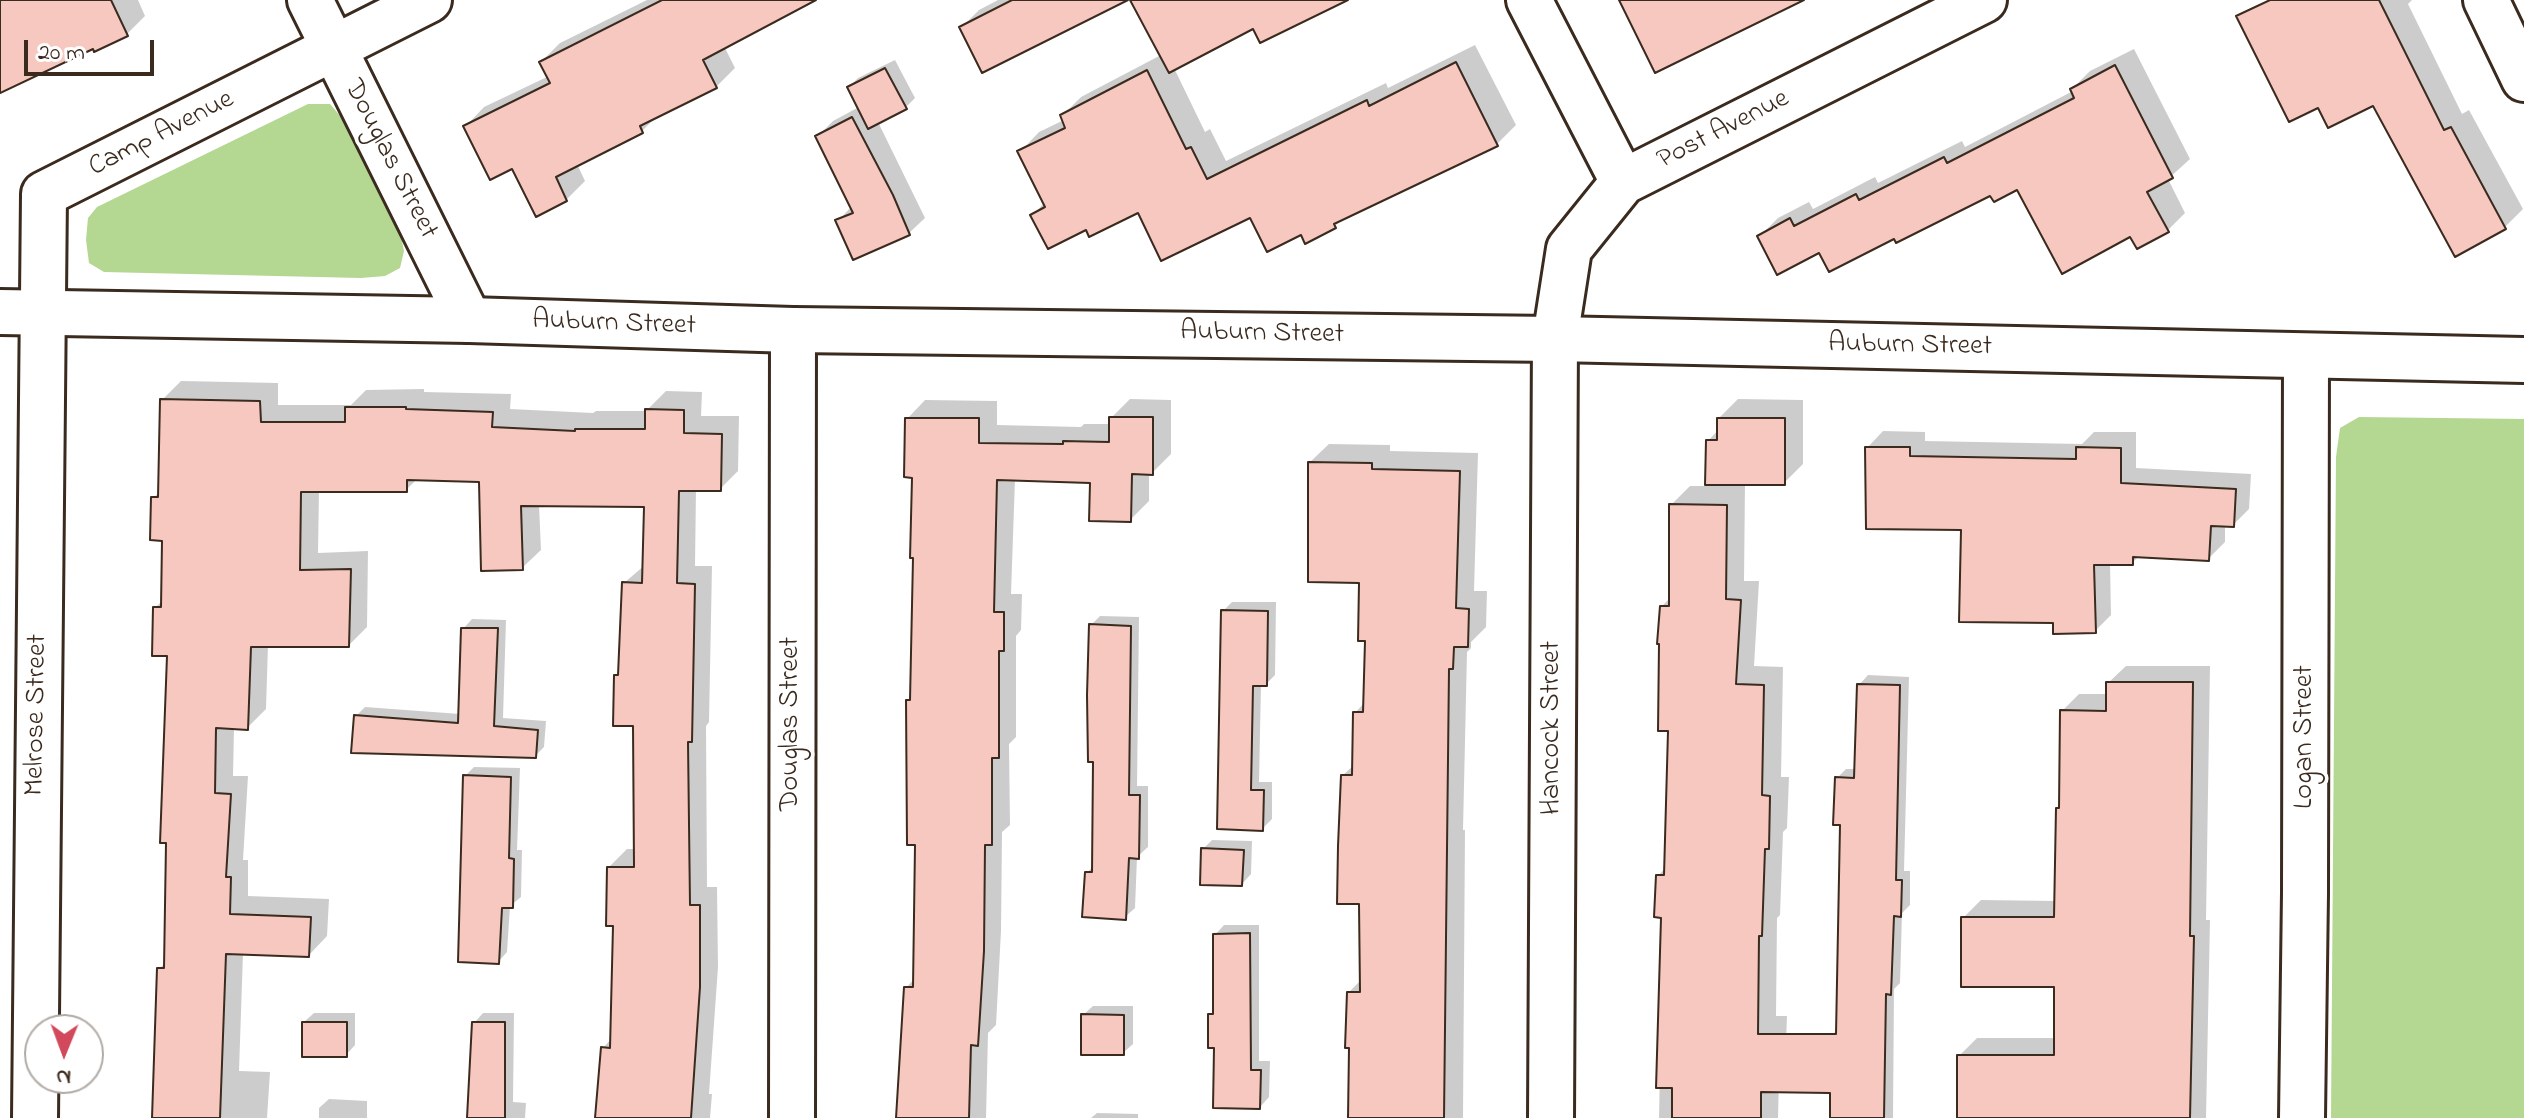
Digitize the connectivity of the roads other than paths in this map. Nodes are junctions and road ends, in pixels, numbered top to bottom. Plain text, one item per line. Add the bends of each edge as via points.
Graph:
1 (310, 0) edge
2 (429, 0) edge
3 (1529, 0) edge
4 (1984, 0) edge
5 (2486, 0) edge
6 (333, 49) junction
7 (2524, 79) edge
8 (1623, 182) junction
9 (21, 313) edge
10 (469, 320) junction
11 (793, 330) junction
12 (1555, 339) junction
13 (2306, 356) junction
14 (2524, 360) edge
15 (35, 1118) edge
16 (792, 1118) edge
17 (1551, 1118) edge
18 (2302, 1118) edge

1 - 6 street, Douglas Street
2 - 6 street, Camp Avenue
3 - 8 street
4 - 8 street, Post Avenue
5 - 7 street
6 - 9 street, Camp Avenue via 44,194
6 - 10 street, Douglas Street
8 - 12 street, Post Avenue via 1569,249
9 - 10 street, Auburn Street
9 - 15 street, Melrose Street
10 - 11 street, Auburn Street
11 - 12 street, Auburn Street
11 - 16 street, Douglas Street
12 - 13 street, Auburn Street
12 - 17 street, Hancock Street
13 - 14 street, Auburn Street
13 - 18 street, Logan Street

